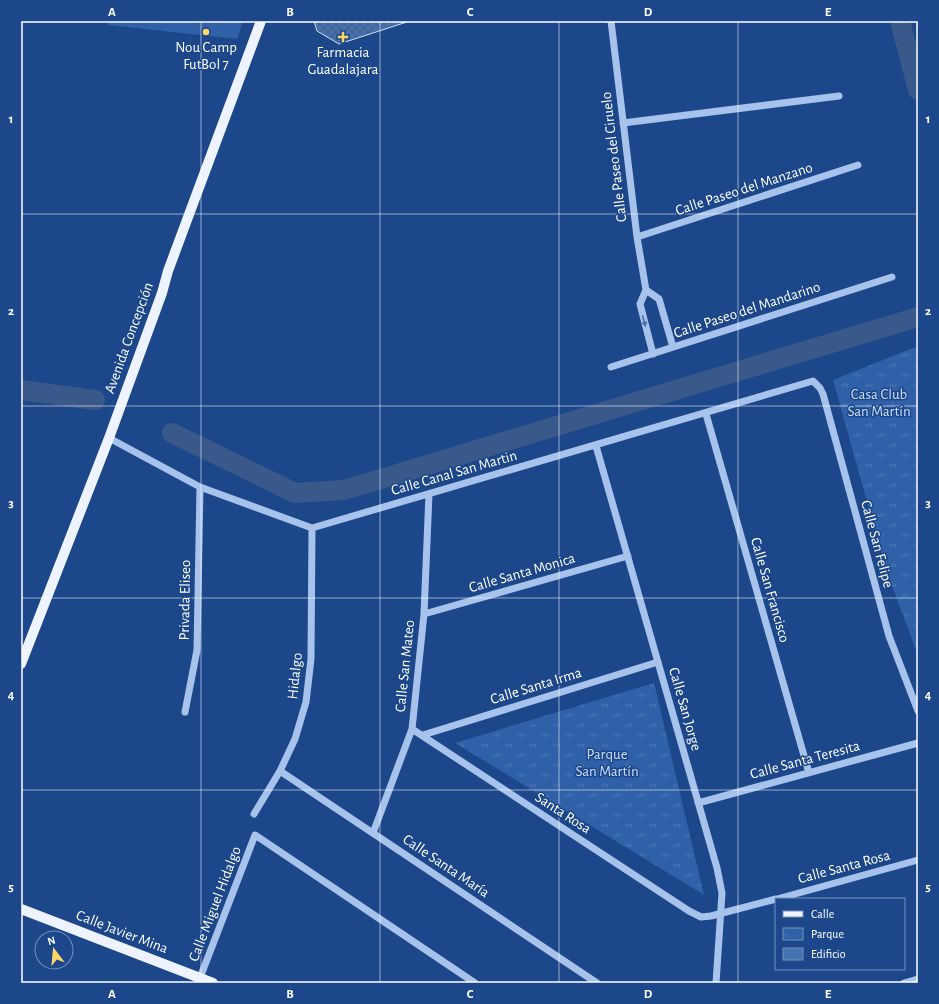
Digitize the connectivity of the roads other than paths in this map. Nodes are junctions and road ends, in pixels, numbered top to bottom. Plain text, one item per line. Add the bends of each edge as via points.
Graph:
1 (261, 21) edge
2 (611, 21) edge
3 (839, 96) dead end
4 (623, 123) junction
5 (858, 165) dead end
6 (637, 237) junction
7 (892, 277) dead end
8 (646, 290) junction
9 (673, 347) junction
10 (653, 354) junction
11 (611, 367) dead end
12 (816, 383) joint
13 (706, 414) junction
14 (109, 438) junction
15 (596, 446) junction
16 (200, 487) junction
17 (429, 494) junction
18 (312, 528) junction
19 (628, 556) junction
20 (424, 614) junction
21 (658, 662) junction
22 (21, 664) edge
23 (918, 711) edge
24 (185, 712) dead end
25 (412, 729) junction
26 (423, 735) junction
27 (918, 743) edge
28 (280, 771) junction
29 (809, 773) junction
30 (698, 803) junction
31 (254, 814) dead end
32 (373, 833) junction
33 (918, 860) edge
34 (780, 898) edge
35 (775, 899) edge
36 (21, 909) edge
37 (722, 914) junction
38 (701, 917) joint
39 (918, 979) edge
40 (199, 981) edge
41 (213, 983) edge
42 (475, 983) edge
43 (597, 983) edge
44 (716, 983) edge
45 (904, 983) edge

1 - 14 main road, Avenida Concepción
2 - 4 street, Calle Paseo del Ciruelo
3 - 4 street
4 - 6 street, Calle Paseo del Ciruelo
5 - 6 street, Calle Paseo del Manzano
6 - 8 street, Calle Paseo del Ciruelo
7 - 9 street, Calle Paseo del Mandarino
8 - 9 street via 659,299
8 -> 10 street, Calle Paseo del Ciruelo via 640,304
9 - 10 street, Calle Paseo del Mandarino
10 - 11 street, Calle Paseo del Mandarino
12 - 13 street, Calle Canal San Martin via 809,382
12 - 23 street, Calle San Felipe via 823,394 889,636
13 - 15 street, Calle Canal San Martin
13 - 29 street, Calle San Francisco
14 - 16 street
14 - 22 main road, Avenida Concepción
15 - 17 street, Calle Canal San Martin
15 - 19 street, Calle San Jorge
16 - 18 street
16 - 24 street, Privada Eliseo via 198,650
17 - 18 street, Calle Canal San Martin
17 - 20 street, Calle San Mateo
18 - 28 street, Hidalgo via 310,659 306,702 295,739
19 - 20 street, Calle Santa Monica
19 - 21 street, Calle San Jorge
20 - 25 street, Calle San Mateo
21 - 26 street, Calle Santa Irma
21 - 30 street, Calle San Jorge
25 - 26 street, Santa Rosa
25 - 32 street, Calle San Mateo
26 - 38 street, Santa Rosa via 688,911
27 - 29 street, Calle Santa Teresita
28 - 31 street, Hidalgo
28 - 32 street, Calle Santa María
29 - 30 street, Calle Santa Teresita
30 - 37 street, Calle San Jorge via 718,874 722,893
32 - 43 street, Calle Santa María
33 - 34 street, Calle Santa Rosa
35 - 37 street, Calle Santa Rosa
36 - 40 main road, Calle Javier Mina
37 - 38 street, Calle Santa Rosa
37 - 44 street, Calle San Jorge
39 - 45 street
40 - 41 main road, Calle Javier Mina
40 - 42 street, Calle Miguel Hidalgo via 255,834

